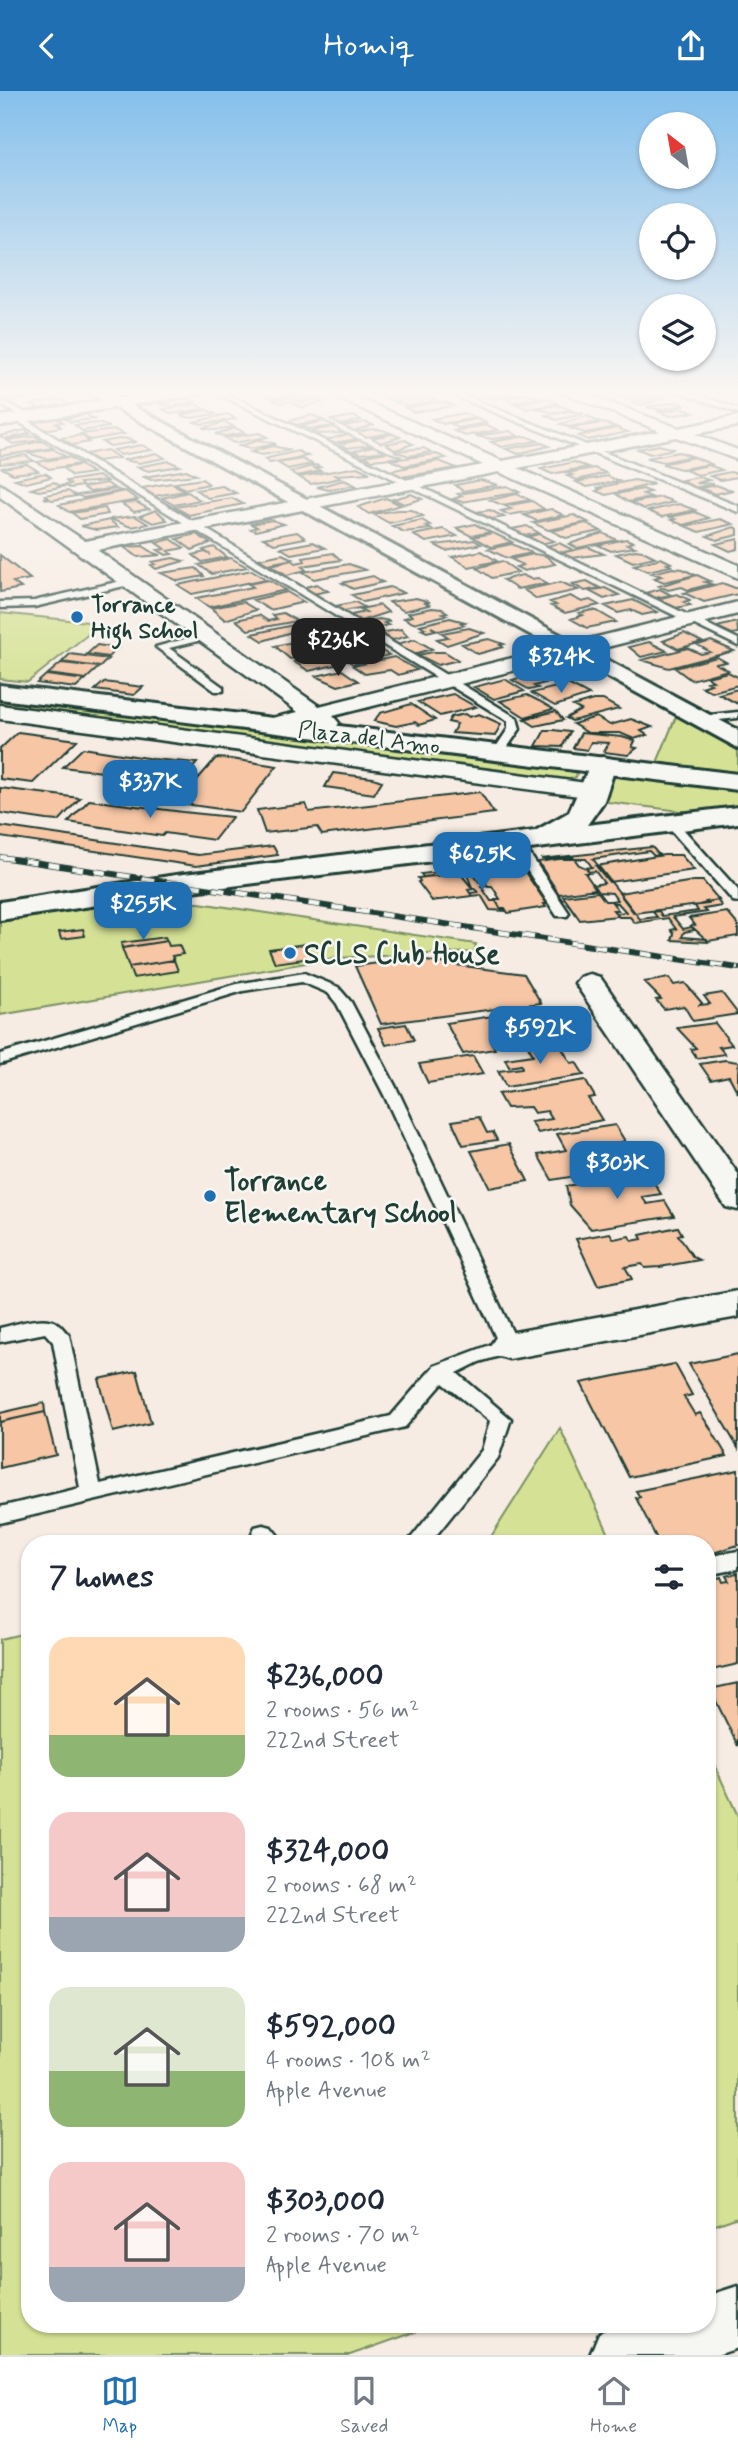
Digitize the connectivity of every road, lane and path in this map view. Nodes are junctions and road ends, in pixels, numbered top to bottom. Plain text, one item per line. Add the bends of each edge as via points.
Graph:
1 (4, 496) edge
2 (143, 496) edge
3 (288, 496) edge
4 (354, 496) edge
5 (431, 496) edge
6 (566, 496) edge
7 (705, 496) edge
8 (305, 505) junction
9 (738, 509) edge
10 (192, 526) junction
11 (82, 547) junction
12 (738, 572) edge
13 (131, 582) junction
14 (0, 605) edge
15 (738, 608) edge
16 (690, 620) junction
17 (206, 636) junction
18 (738, 643) edge
19 (575, 649) junction
20 (449, 681) junction
21 (219, 688) dead end
22 (0, 691) edge
23 (0, 712) edge
24 (314, 714) junction
25 (738, 715) edge
26 (701, 719) junction
27 (271, 725) junction
28 (344, 734) junction
29 (738, 740) edge
30 (498, 753) junction
31 (738, 782) edge
32 (595, 789) junction
33 (738, 815) edge
34 (684, 822) junction
35 (508, 845) junction
36 (738, 898) edge
37 (0, 911) edge
38 (562, 913) dead end
39 (590, 983) dead end
40 (0, 1059) edge
41 (738, 1199) edge
42 (738, 1304) edge
43 (0, 1335) edge
44 (509, 1346) junction
45 (441, 1371) junction
46 (92, 1494) junction
47 (0, 1515) edge
48 (425, 1535) edge
49 (738, 1560) edge
50 (716, 1564) edge
51 (738, 2317) edge
52 (716, 2324) edge
53 (689, 2333) edge
54 (621, 2355) edge

1 - 11 street
2 - 10 lane
3 - 8 street
4 - 8 street
5 - 16 lane
6 - 12 street
7 - 9 lane
8 - 10 street
8 - 19 street
10 - 11 street
10 - 20 lane
11 - 13 street
13 - 14 lane via 34,604
13 - 17 street
15 - 16 street
16 - 18 lane
16 - 19 street
17 - 21 lane via 161,647
17 - 24 street
19 - 20 street
19 - 26 street
20 - 24 street
20 - 30 lane via 513,720 514,729
22 - 27 street, Plaza del Amo
23 - 32 street
24 - 27 street
24 - 28 street
25 - 26 lane
26 - 29 street
27 - 28 street, Plaza del Amo
28 - 30 street, Plaza del Amo
30 - 32 street, Plaza del Amo
31 - 32 street, Plaza del Amo
32 - 34 street
32 - 35 street via 568,829
33 - 34 street
34 - 35 street
34 - 36 lane
35 - 37 street via 176,884
35 - 38 lane
39 - 41 street
40 - 44 lane via 241,987 304,977 333,990 344,1002 392,1095
42 - 44 street
43 - 46 lane via 50,1327 62,1340
44 - 45 lane via 467,1357
45 - 46 lane via 417,1394 398,1422
45 - 48 lane via 501,1419 491,1453
46 - 47 lane
49 - 50 lane
51 - 52 street
53 - 54 street

